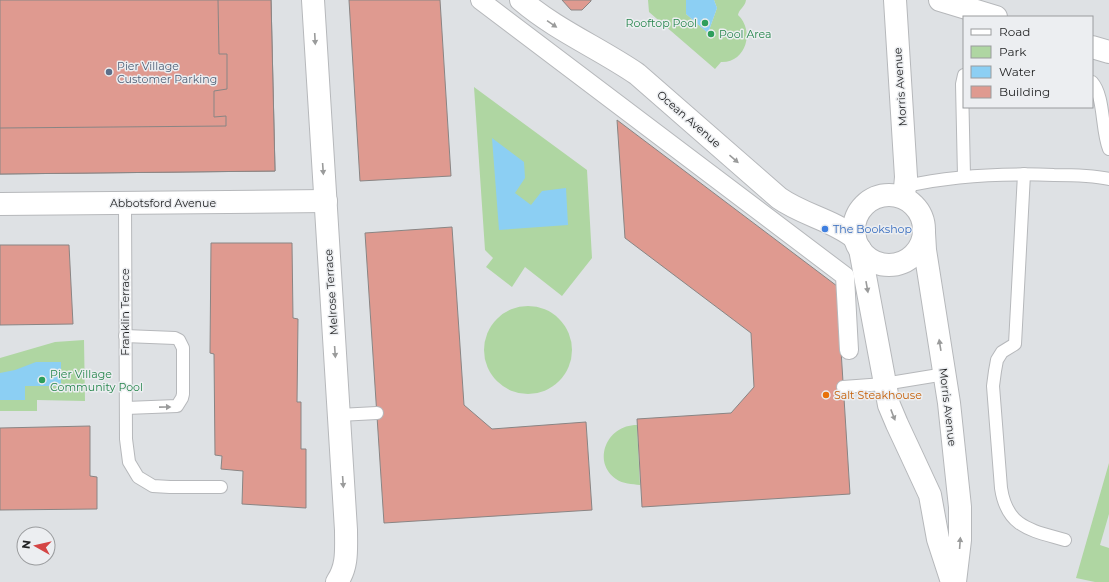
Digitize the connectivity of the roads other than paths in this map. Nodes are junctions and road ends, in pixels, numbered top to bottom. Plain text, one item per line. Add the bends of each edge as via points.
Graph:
1 (313, 0) edge
2 (480, 0) edge
3 (521, 0) edge
4 (895, 0) edge
5 (940, 0) edge
6 (993, 16) edge
7 (1093, 46) edge
8 (1109, 52) edge
9 (963, 80) edge
10 (1093, 83) edge
11 (1109, 149) edge
12 (1024, 174) junction
13 (964, 176) junction
14 (1109, 179) edge
15 (904, 192) junction
16 (326, 202) junction
17 (125, 203) junction
18 (0, 204) edge
19 (924, 233) junction
20 (858, 244) junction
21 (125, 336) junction
22 (849, 350) dead end
23 (945, 374) junction
24 (884, 384) junction
25 (843, 387) dead end
26 (126, 408) junction
27 (377, 413) dead end
28 (339, 415) junction
29 (221, 487) dead end
30 (1065, 540) dead end
31 (337, 582) edge
32 (952, 582) edge
33 (955, 582) edge

1 -> 16 street, Melrose Terrace
2 - 22 street via 845,276
3 -> 20 street, Ocean Avenue via 559,28 637,74 790,206 841,228
4 - 15 street, Morris Avenue
5 - 6 street
7 - 8 street
9 - 13 lane
10 - 11 lane via 1100,99 1105,140
12 - 13 lane
12 - 14 lane
12 - 30 lane via 1015,344 1002,352 997,360 993,386 1001,488 1003,502 1016,521 1034,531
13 - 15 lane via 934,179
15 - 19 street, Morris Avenue via 922,217
15 - 20 street, Morris Avenue via 880,196 862,208 854,228
16 - 17 street, Abbotsford Avenue
16 -> 28 street, Melrose Terrace
17 - 18 street, Abbotsford Avenue
17 - 21 lane, Franklin Terrace
19 - 20 street via 917,250 898,264 879,264 869,258
23 -> 19 street, Morris Avenue
20 -> 24 street, Morris Avenue
21 - 26 lane, Franklin Terrace
26 -> 21 lane via 172,407 180,403 183,394 183,348 175,338
23 - 24 lane
33 -> 23 street, Morris Avenue via 960,540 960,507
24 - 25 lane
24 -> 32 street, Morris Avenue via 889,405 930,496 938,539
26 - 29 lane, Franklin Terrace via 126,439 130,462 138,477 153,486
27 - 28 lane
28 -> 31 street, Melrose Terrace via 346,562

